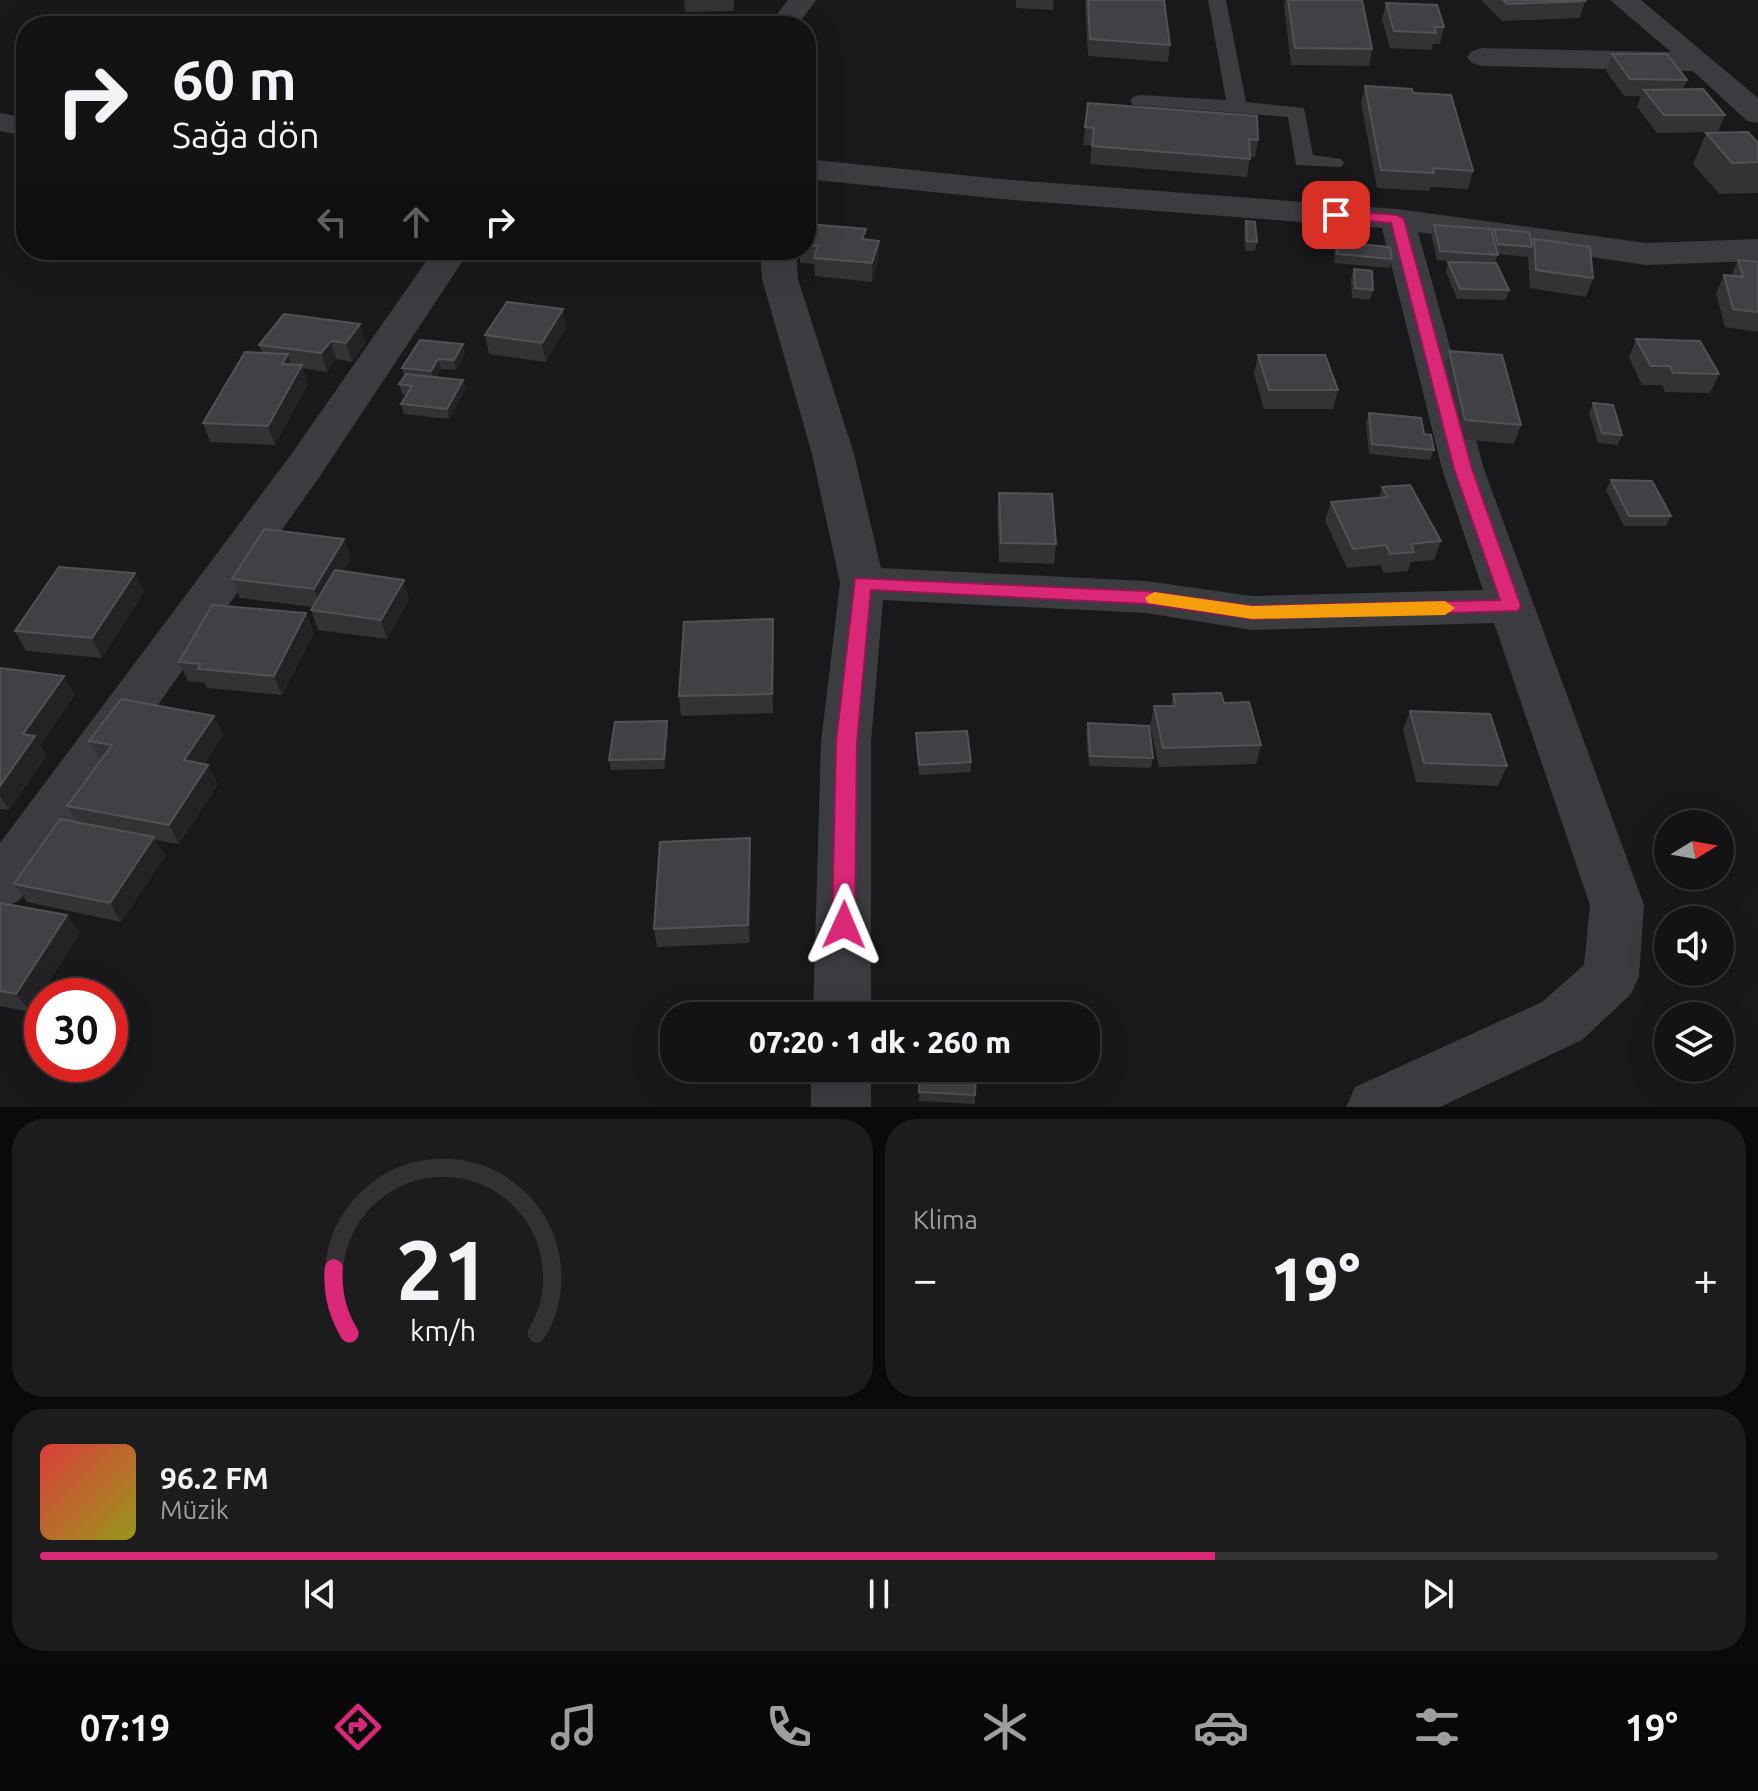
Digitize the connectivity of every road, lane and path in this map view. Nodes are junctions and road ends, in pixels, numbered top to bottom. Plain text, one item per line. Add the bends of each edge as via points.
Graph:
1 (802, 0) edge
2 (1217, 0) edge
3 (1624, 0) edge
4 (790, 16) edge
5 (1482, 57) dead end
6 (1701, 62) junction
7 (1140, 101) dead end
8 (1237, 107) junction
9 (1758, 114) edge
10 (1334, 163) dead end
11 (816, 170) edge
12 (1397, 219) junction
13 (1758, 250) edge
14 (445, 260) edge
15 (779, 260) edge
16 (862, 583) junction
17 (1512, 606) junction
18 (0, 885) edge
19 (842, 1002) edge
20 (841, 1082) edge
21 (841, 1107) edge
22 (1376, 1107) edge

1 - 4 street
2 - 8 lane
3 - 6 street
5 - 6 street
6 - 9 street
7 - 8 lane
8 - 10 lane via 1297,112 1303,161
11 - 12 street
12 - 13 street via 1646,254
12 - 17 street via 1463,469
14 - 18 street via 305,466
15 - 16 street via 833,454
16 - 17 street via 1146,597 1252,613
16 - 19 street via 846,742
17 - 22 street via 1617,905 1611,976 1562,1021
20 - 21 street

